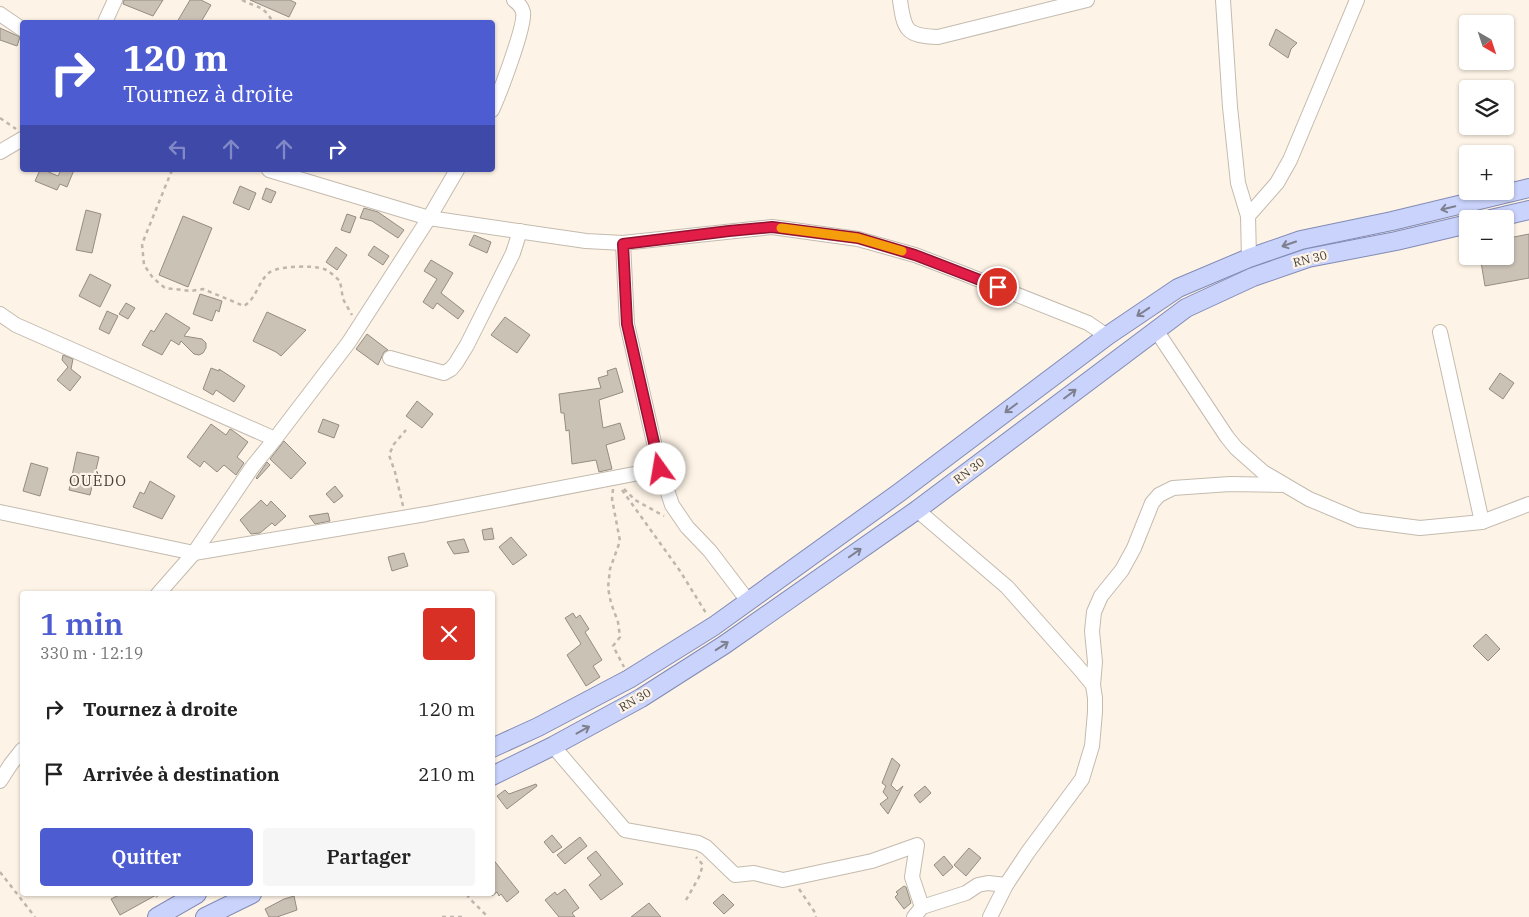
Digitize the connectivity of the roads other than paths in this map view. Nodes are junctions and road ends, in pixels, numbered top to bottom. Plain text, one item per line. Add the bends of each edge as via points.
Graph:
1 (115, 0) edge
2 (514, 0) edge
3 (900, 0) edge
4 (1087, 0) edge
5 (1223, 0) edge
6 (1357, 0) edge
7 (0, 14) edge
8 (106, 20) edge
9 (20, 28) edge
10 (495, 102) edge
11 (20, 139) edge
12 (0, 152) edge
13 (284, 172) edge
14 (457, 172) edge
15 (300, 174) edge
16 (1529, 188) edge
17 (1529, 210) edge
18 (1514, 214) edge
19 (1248, 216) junction
20 (429, 218) junction
21 (1459, 226) edge
22 (520, 231) junction
23 (623, 244) junction
24 (1249, 258) junction
25 (0, 314) edge
26 (1156, 330) junction
27 (1440, 332) dead end
28 (1108, 336) junction
29 (390, 358) dead end
30 (275, 439) junction
31 (660, 469) junction
32 (1285, 485) junction
33 (1529, 504) edge
34 (917, 510) junction
35 (0, 512) edge
36 (1482, 522) junction
37 (194, 553) junction
38 (161, 591) edge
39 (748, 601) junction
40 (1092, 685) junction
41 (553, 746) junction
42 (495, 747) edge
43 (20, 753) edge
44 (495, 775) edge
45 (0, 781) edge
46 (1006, 885) junction
47 (194, 896) edge
48 (248, 896) edge
49 (918, 912) edge
50 (157, 917) edge
51 (204, 917) edge
52 (990, 917) edge

1 - 8 street
2 - 10 street via 524,13 518,40
3 - 4 street via 903,22 909,30 918,36 938,37
5 - 19 street via 1238,183
6 - 19 street via 1290,160 1277,183
7 - 9 street
11 - 12 street
13 - 15 street
14 - 20 street
15 - 20 street
16 -> 24 main road, RN 30 via 1301,240
17 - 18 main road
19 - 24 street
20 - 22 street
20 - 30 street via 359,327
21 - 26 main road, RN 30 / RN 30 via 1308,258 1253,277 1186,308
22 - 23 street
22 - 29 street via 513,253 467,345 451,369 444,373
23 - 28 street via 772,227 858,238 971,276 1088,323
23 - 31 street via 627,324
24 -> 28 main road, RN 30 via 1178,288
25 - 30 street via 16,325
26 - 32 street via 1236,448 1263,472
34 -> 26 main road, RN 30 / RN 30
27 - 36 street
28 -> 39 main road, RN 30
30 - 37 street via 252,466
31 - 37 street
31 - 39 street via 672,505
32 - 36 street via 1359,520 1420,528
32 - 40 street via 1173,488 1152,503 1134,548 1122,570 1100,596 1094,612
33 - 36 street
34 - 40 street via 1007,587
41 -> 34 main road, RN 30 / RN 30 via 641,698 724,645
35 - 37 street
37 - 38 street
39 - 42 main road, RN 30 via 629,679
40 - 46 street via 1095,705 1092,746 1082,779
41 - 44 main road, RN 30 / RN 30
41 - 49 street via 625,830 698,843 735,875 754,874 783,880 872,861 917,845 912,877
43 - 45 street
46 - 49 street via 978,885
46 - 52 street
47 - 50 main road
48 - 51 main road

